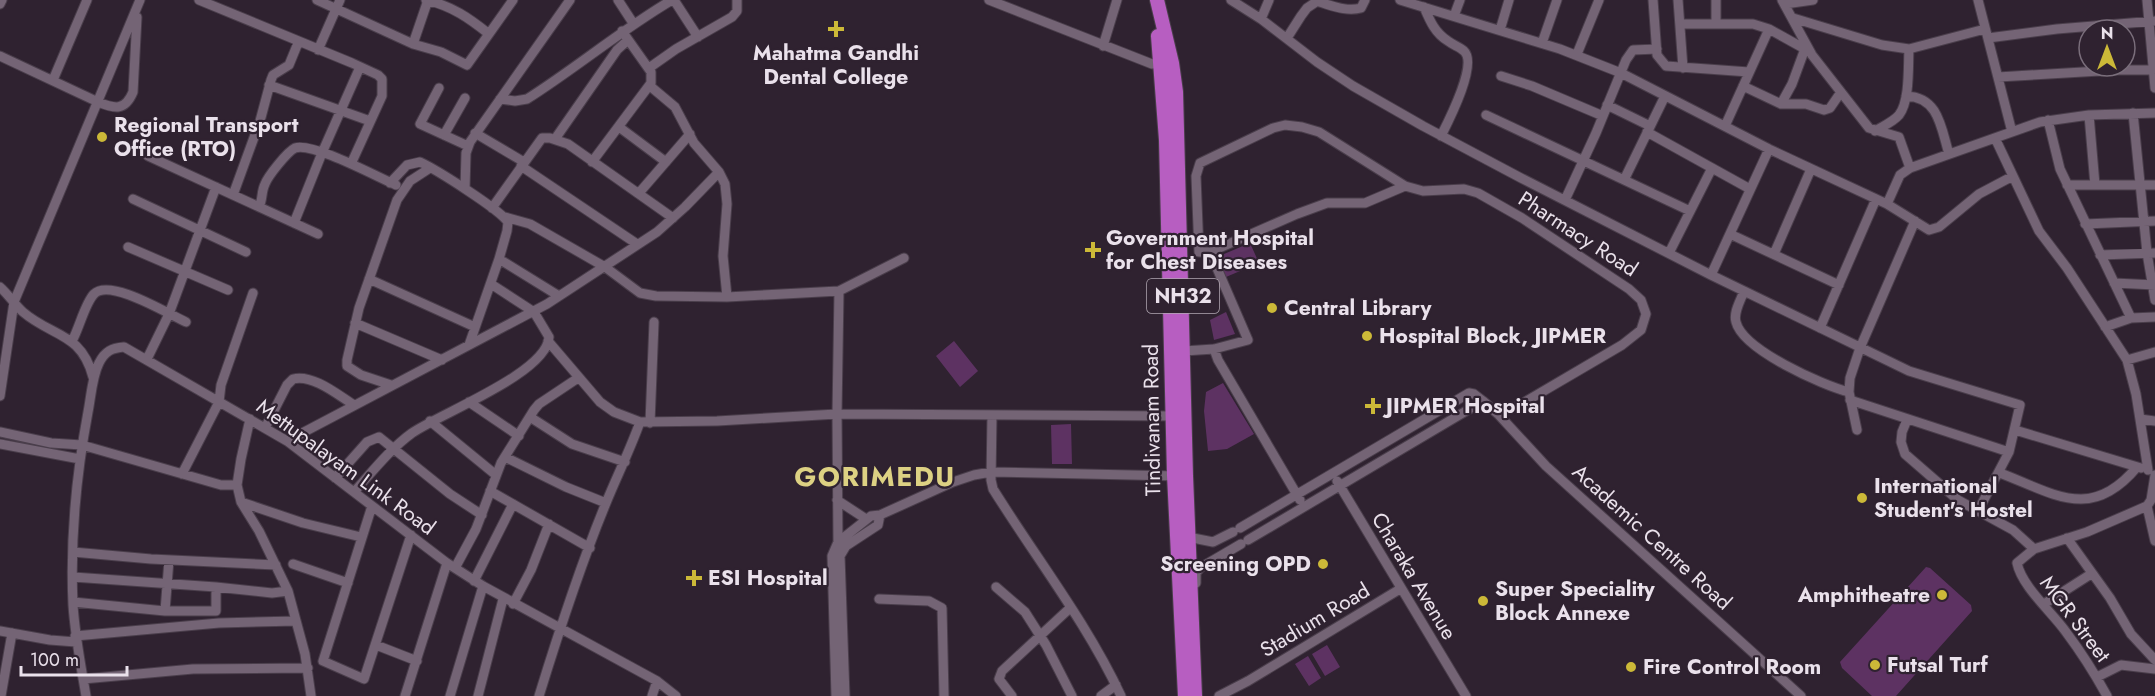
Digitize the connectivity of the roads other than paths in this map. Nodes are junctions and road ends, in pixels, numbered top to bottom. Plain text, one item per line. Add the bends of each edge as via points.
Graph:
1 (87, 0) edge
2 (199, 0) edge
3 (317, 0) edge
4 (340, 0) edge
5 (427, 0) edge
6 (513, 0) edge
7 (570, 0) edge
8 (673, 0) edge
9 (737, 0) edge
10 (989, 0) edge
11 (1117, 0) edge
12 (1148, 0) edge
13 (1157, 0) edge
14 (1231, 0) edge
15 (1269, 0) edge
16 (1365, 0) edge
17 (1400, 0) edge
18 (1460, 0) edge
19 (1509, 0) edge
20 (1557, 0) edge
21 (1599, 0) edge
22 (1653, 0) edge
23 (1678, 0) edge
24 (1716, 0) edge
25 (1813, 0) edge
26 (1978, 0) edge
27 (2147, 0) edge
28 (622, 1) edge
29 (1319, 1) edge
30 (1414, 2) edge
31 (1784, 2) edge
32 (139, 4) edge
33 (455, 4) edge
34 (1424, 7) junction
35 (336, 10) junction
36 (1454, 16) junction
37 (1793, 18) junction
38 (1261, 19) junction
39 (2152, 21) edge
40 (633, 23) junction
41 (1716, 23) junction
42 (1680, 24) junction
43 (1769, 29) junction
44 (1500, 30) junction
45 (622, 31) junction
46 (489, 34) junction
47 (1987, 34) junction
48 (698, 37) junction
49 (1287, 38) junction
50 (628, 40) junction
51 (298, 43) junction
52 (1542, 43) junction
53 (413, 44) junction
54 (1103, 46) junction
55 (2153, 46) edge
56 (1806, 47) junction
57 (1657, 49) junction
58 (1909, 49) junction
59 (318, 50) junction
60 (1577, 54) junction
61 (0, 56) edge
62 (1167, 63) junction
63 (360, 67) junction
64 (649, 68) junction
65 (1683, 68) junction
66 (2152, 70) junction
67 (1749, 72) junction
68 (1621, 73) junction
69 (1501, 76) dead end
70 (1998, 77) junction
71 (53, 80) junction
72 (2155, 84) edge
73 (269, 85) junction
74 (650, 86) junction
75 (1743, 86) junction
76 (439, 88) dead end
77 (1841, 92) junction
78 (1665, 96) junction
79 (1906, 96) junction
80 (465, 98) dead end
81 (500, 99) junction
82 (98, 102) junction
83 (1781, 104) junction
84 (1607, 105) junction
85 (340, 110) junction
86 (2133, 113) junction
87 (2155, 113) edge
88 (2089, 114) junction
89 (1486, 115) dead end
90 (1603, 116) junction
91 (2048, 120) junction
92 (370, 121) junction
93 (1725, 126) junction
94 (619, 127) junction
95 (1649, 129) junction
96 (1875, 131) junction
97 (2012, 132) junction
98 (475, 133) junction
99 (690, 134) junction
100 (444, 135) junction
101 (1440, 135) junction
102 (1995, 138) junction
103 (555, 139) junction
104 (468, 146) junction
105 (1769, 149) junction
106 (322, 153) junction
107 (1949, 154) junction
108 (148, 156) dead end
109 (1583, 159) junction
110 (592, 162) junction
111 (666, 162) junction
112 (351, 164) junction
113 (522, 164) junction
114 (430, 168) junction
115 (1712, 168) junction
116 (1910, 168) junction
117 (1811, 169) junction
118 (719, 172) junction
119 (2013, 176) junction
120 (1624, 180) junction
121 (390, 183) junction
122 (2067, 185) junction
123 (2095, 185) junction
124 (2141, 185) junction
125 (2155, 185) edge
126 (1406, 186) junction
127 (216, 187) junction
128 (403, 189) junction
129 (465, 189) junction
130 (1750, 189) junction
131 (639, 193) junction
132 (233, 195) junction
133 (133, 198) dead end
134 (1565, 200) junction
135 (1876, 200) junction
136 (1887, 204) junction
137 (259, 207) junction
138 (492, 208) junction
139 (1690, 211) junction
140 (505, 218) junction
141 (673, 218) junction
142 (1915, 221) junction
143 (2144, 221) junction
144 (2155, 221) edge
145 (294, 223) junction
146 (2085, 224) junction
147 (200, 230) junction
148 (318, 234) dead end
149 (1730, 234) junction
150 (637, 244) junction
151 (128, 246) dead end
152 (1182, 251) junction
153 (246, 252) dead end
154 (1199, 252) junction
155 (1209, 252) junction
156 (1669, 253) junction
157 (2151, 253) edge
158 (1774, 254) junction
159 (2100, 255) junction
160 (904, 258) dead end
161 (499, 259) junction
162 (605, 267) junction
163 (184, 272) junction
164 (1711, 275) junction
165 (369, 279) junction
166 (1176, 280) junction
167 (2114, 283) junction
168 (491, 284) junction
169 (1839, 285) junction
170 (2154, 285) edge
171 (0, 287) edge
172 (228, 290) dead end
173 (839, 291) junction
174 (1744, 291) junction
175 (253, 293) dead end
176 (559, 296) junction
177 (727, 297) junction
178 (2155, 300) edge
179 (14, 302) junction
180 (534, 312) junction
181 (170, 314) junction
182 (2155, 317) edge
183 (2131, 318) junction
184 (186, 322) dead end
185 (654, 322) dead end
186 (355, 323) junction
187 (476, 327) junction
188 (2105, 327) junction
189 (1820, 328) junction
190 (72, 341) junction
191 (548, 341) junction
192 (469, 345) junction
193 (1860, 348) junction
194 (1214, 349) junction
195 (1184, 351) junction
196 (2155, 352) edge
197 (147, 359) junction
198 (442, 360) junction
199 (2127, 360) junction
200 (2, 368) edge
201 (579, 378) junction
202 (94, 380) junction
203 (391, 385) junction
204 (0, 396) edge
205 (1849, 396) junction
206 (1483, 401) junction
207 (219, 402) junction
208 (470, 402) junction
209 (354, 405) junction
210 (837, 414) junction
211 (1498, 414) junction
212 (992, 415) junction
213 (1173, 416) junction
214 (530, 417) junction
215 (250, 419) junction
216 (2140, 419) junction
217 (1907, 420) junction
218 (430, 421) junction
219 (2155, 421) edge
220 (640, 422) junction
221 (650, 423) junction
222 (265, 428) junction
223 (1857, 430) dead end
224 (2015, 430) junction
225 (0, 432) edge
226 (519, 436) junction
227 (287, 441) junction
228 (0, 444) edge
229 (82, 445) junction
230 (394, 449) junction
231 (2009, 452) junction
232 (505, 457) junction
233 (80, 459) junction
234 (625, 462) junction
235 (2137, 467) junction
236 (991, 472) junction
237 (2153, 472) edge
238 (2000, 473) junction
239 (182, 474) junction
240 (1333, 474) junction
241 (496, 475) junction
242 (1180, 476) junction
243 (335, 478) junction
244 (237, 485) junction
245 (1340, 486) junction
246 (490, 491) junction
247 (354, 492) junction
248 (1297, 495) junction
249 (837, 500) junction
250 (241, 502) junction
251 (606, 503) junction
252 (513, 504) junction
253 (372, 506) junction
254 (2147, 506) junction
255 (1304, 507) junction
256 (1978, 511) junction
257 (482, 515) junction
258 (880, 515) junction
259 (866, 519) junction
260 (549, 524) junction
261 (411, 535) junction
262 (361, 537) junction
263 (1188, 537) junction
264 (2067, 538) junction
265 (2155, 541) edge
266 (838, 542) junction
267 (590, 548) junction
268 (2034, 549) junction
269 (73, 552) junction
270 (168, 560) junction
271 (293, 564) dead end
272 (276, 565) junction
273 (451, 565) junction
274 (2091, 574) junction
275 (73, 577) junction
276 (474, 581) junction
277 (348, 583) junction
278 (166, 585) junction
279 (483, 586) junction
280 (216, 587) junction
281 (996, 587) dead end
282 (1400, 589) junction
283 (288, 591) junction
284 (503, 599) junction
285 (879, 599) dead end
286 (73, 602) junction
287 (513, 604) junction
288 (2044, 604) junction
289 (1070, 608) junction
290 (165, 611) junction
291 (296, 621) junction
292 (559, 628) junction
293 (0, 631) edge
294 (12, 633) junction
295 (1040, 635) junction
296 (76, 639) junction
297 (376, 645) junction
298 (2155, 660) edge
299 (417, 661) junction
300 (308, 668) junction
301 (2155, 669) edge
302 (2097, 677) junction
303 (83, 679) junction
304 (657, 681) junction
305 (1116, 686) junction
306 (1, 696) edge
307 (86, 696) edge
308 (311, 696) edge
309 (405, 696) edge
310 (450, 696) edge
311 (478, 696) edge
312 (539, 696) edge
313 (652, 696) edge
314 (676, 696) edge
315 (836, 696) edge
316 (845, 696) edge
317 (944, 696) edge
318 (1012, 696) edge
319 (1071, 696) edge
320 (1101, 696) edge
321 (1121, 696) edge
322 (1185, 696) edge
323 (1195, 696) edge
324 (1202, 696) edge
325 (1219, 696) edge
326 (1466, 696) edge
327 (1801, 696) edge
328 (2107, 696) edge

1 - 71 street
2 - 51 street
3 - 35 street
4 - 35 street
5 - 33 street
5 - 53 street
6 - 46 street
7 - 81 street
8 - 40 street
8 - 48 street
9 - 48 street via 735,15
10 - 54 street
11 - 54 street
12 - 62 highway, Tindivanam Road / NH32
13 - 62 highway, Tindivanam Road / NH32
14 - 38 street
15 - 38 street
16 - 29 street via 1361,8 1354,10
17 - 30 street
18 - 36 street
19 - 44 street
20 - 52 street
21 - 60 street
22 - 57 street
23 - 42 street
24 - 41 street
25 - 31 street
26 - 47 street
27 - 39 street
28 - 40 street
29 - 49 street via 1300,16
30 - 34 street
31 - 37 street
32 - 82 street
32 - 82 street via 133,92 121,107
33 - 46 street
34 - 36 street
34 - 101 street via 1436,30 1465,52 1468,59 1458,98
35 - 53 street
35 - 59 street
36 - 44 street
37 - 56 street
37 - 58 street via 1882,45
38 - 49 street
39 - 47 street
39 - 55 street
40 - 45 street
41 - 42 street
41 - 43 street via 1753,24
42 - 65 street
43 - 56 street
43 - 67 street
44 - 52 street
45 - 50 street
45 - 81 street via 527,99
46 - 53 street via 467,65
47 - 58 street
47 - 70 street
48 - 64 street
49 - 101 street via 1353,86
50 - 64 street
50 - 103 street
51 - 59 street
51 - 73 street via 289,65 273,75
52 - 60 street
54 - 62 street via 1152,64
55 - 66 street
56 - 77 street
56 - 83 street
57 - 65 street via 1658,58 1666,66
57 - 68 street via 1633,50
58 - 79 street
59 - 63 street
60 - 68 street
61 - 71 street
62 - 152 highway, Tindivanam Road / NH32 via 1176,92
62 - 166 highway, Tindivanam Road / NH32 via 1166,140
63 - 85 street
63 - 92 street via 378,75 384,85
64 - 74 street
65 - 67 street
66 - 70 street
66 - 72 street
67 - 75 street
68 - 78 street
68 - 84 street
69 - 90 street
70 - 97 street
71 - 82 street
73 - 85 street
73 - 132 street
74 - 94 street
74 - 99 street via 675,107
75 - 83 street
75 - 93 street
76 - 100 street via 420,124
77 - 83 street via 1824,110 1810,105
77 - 96 street
78 - 93 street
78 - 95 street
79 - 96 street via 1898,117
79 - 107 street via 1928,102
80 - 100 street
81 - 98 street
82 - 179 street
84 - 90 street
84 - 95 street
85 - 92 street
85 - 106 street
86 - 87 street
86 - 88 street
86 - 124 street
88 - 91 street
88 - 123 street
89 - 109 street
90 - 109 street
91 - 97 street
91 - 122 street
92 - 112 street
93 - 105 street
94 - 110 street
94 - 111 street
95 - 115 street
95 - 120 street
96 - 116 street via 1899,137
97 - 102 street
98 - 104 street
98 - 113 street
99 - 111 street
99 - 118 street
100 - 104 street
101 - 134 street
102 - 107 street
102 - 119 street
103 - 110 street
103 - 113 street via 542,138
104 - 129 street
105 - 117 street
105 - 130 street
106 - 112 street
106 - 137 street via 304,147 289,152 265,183
106 - 145 street
107 - 116 street
108 - 127 street
109 - 120 street
109 - 134 street
110 - 131 street
111 - 131 street
112 - 121 street
113 - 138 street
113 - 150 street
114 - 121 street via 420,162 407,165
114 - 128 street
114 - 129 street
115 - 130 street
115 - 139 street
116 - 136 street via 1900,175
117 - 135 street
117 - 158 street
118 - 141 street
118 - 177 street via 726,192 723,256
119 - 142 street via 1979,194 1934,230 1924,229
119 - 188 street via 2039,231
120 - 139 street
121 - 128 street
122 - 123 street
122 - 146 street
123 - 124 street
124 - 125 street
124 - 143 street
126 - 154 street via 1319,132 1285,125 1273,128 1200,163 1196,176
126 - 155 street via 1365,203 1327,203
126 - 211 street, Pharmacy Road via 1423,191 1464,189 1478,193 1629,289 1645,306 1646,319 1635,336
127 - 132 street
127 - 147 street
128 - 165 street
129 - 138 street
130 - 149 street
131 - 141 street
132 - 137 street
133 - 147 street
134 - 156 street
135 - 136 street
135 - 169 street
136 - 142 street
137 - 145 street
138 - 140 street
139 - 156 street
140 - 161 street via 508,226
140 - 162 street via 530,224
141 - 150 street
142 - 193 street
143 - 144 street
143 - 146 street
143 - 157 street
145 - 148 street
146 - 159 street
147 - 153 street
147 - 163 street
149 - 158 street
149 - 164 street
150 - 162 street
151 - 163 street
152 - 154 street
152 - 166 highway, Tindivanam Road / NH32
154 - 155 street
155 - 194 street via 1248,340
156 - 164 street
157 - 159 street
157 - 170 street
158 - 169 street
159 - 167 street
160 - 173 street
161 - 168 street
161 - 176 street
162 - 176 street
162 - 177 street via 640,293
163 - 172 street
163 - 181 street
164 - 174 street
165 - 186 street
165 - 187 street
166 - 195 highway, Tindivanam Road / NH32
166 - 213 highway, Tindivanam Road / NH32
167 - 170 street
167 - 183 street
168 - 180 street
168 - 187 street
169 - 189 street
170 - 178 street
171 - 179 street
173 - 177 street
173 - 210 street
174 - 189 street
174 - 205 street via 1735,317 1744,337 1774,359
175 - 207 street via 221,385
176 - 180 street
179 - 190 street via 33,320
179 - 200 street
180 - 191 street
180 - 192 street
181 - 184 street
181 - 190 street via 122,292 97,292 92,295
181 - 197 street
182 - 183 street
183 - 188 street
185 - 221 street
186 - 198 street
186 - 203 street via 348,366
187 - 192 street
188 - 199 street
189 - 193 street
190 - 202 street via 90,363
191 - 201 street
191 - 208 street via 544,350 515,377
192 - 198 street
193 - 205 street via 1850,378
193 - 224 street via 1909,371 2020,405
194 - 195 street
194 - 248 street
195 - 242 highway, Tindivanam Road / NH32
196 - 199 street
197 - 202 street, Mettupalayam Link Road via 124,347 114,348 102,358
197 - 207 street, Mettupalayam Link Road
198 - 203 street
199 - 216 street
200 - 204 street
201 - 214 street via 539,404
201 - 220 street via 600,402
202 - 229 street, Mettupalayam Link Road
203 - 209 street
205 - 217 street
205 - 223 street
206 - 211 street, Academic Centre Road
206 - 240 street via 1469,393
206 - 245 street
207 - 215 street, Mettupalayam Link Road
207 - 239 street
208 - 218 street
208 - 226 street
209 - 222 street via 313,381 298,377 287,385
209 - 227 street
210 - 212 street
210 - 221 street
210 - 249 street
211 - 327 street, Academic Centre Road via 1546,466
212 - 213 street
212 - 236 street
213 - 242 highway, Tindivanam Road / NH32
214 - 226 street
214 - 234 street via 572,444
215 - 222 street, Mettupalayam Link Road
215 - 244 street
216 - 219 street
216 - 237 street
217 - 231 street
217 - 256 street via 1901,442 1905,454 1958,500
218 - 230 street
218 - 241 street
220 - 221 street
220 - 234 street
222 - 227 street, Mettupalayam Link Road
224 - 231 street
224 - 235 street
225 - 229 street
226 - 232 street
227 - 243 street, Mettupalayam Link Road
228 - 233 street
229 - 233 street, Mettupalayam Link Road
229 - 239 street
230 - 243 street via 382,439 372,438
230 - 247 street
230 - 257 street
231 - 238 street
232 - 241 street
232 - 251 street
233 - 269 street, Mettupalayam Link Road
234 - 251 street
235 - 237 street
235 - 238 street via 2113,489 2079,500
236 - 242 street
236 - 258 street via 953,482
236 - 289 street via 993,489
237 - 254 street
238 - 256 street
239 - 244 street via 221,485
240 - 245 street, Charaka Avenue
240 - 248 street
241 - 246 street
242 - 263 highway, Tindivanam Road / NH32
242 - 322 highway, Tindivanam Road / NH32
243 - 247 street, Mettupalayam Link Road
244 - 250 street
245 - 255 street
245 - 282 street, Charaka Avenue
246 - 252 street
246 - 257 street
247 - 253 street, Mettupalayam Link Road
248 - 255 street
248 - 263 street via 1213,542
249 - 259 street
249 - 266 street
250 - 262 street
250 - 272 street
251 - 267 street
252 - 260 street
252 - 276 street
253 - 261 street, Mettupalayam Link Road
253 - 262 street
254 - 264 street
254 - 265 street
255 - 324 street via 1196,573
256 - 268 street via 2019,534
257 - 273 street via 472,539
258 - 259 street
258 - 316 street via 878,525 846,546 840,556
259 - 266 street
260 - 267 street
260 - 287 street
261 - 273 street, Mettupalayam Link Road
261 - 297 street
262 - 277 street
263 - 323 highway, Tindivanam Road / NH32
264 - 268 street
264 - 274 street
266 - 315 street via 832,556
267 - 292 street
268 - 288 street, MGR Street via 2017,563 2022,578
269 - 270 street
269 - 275 street, Mettupalayam Link Road
270 - 272 street
270 - 278 street
271 - 277 street
272 - 283 street
273 - 276 street, Mettupalayam Link Road
273 - 299 street
274 - 288 street
274 - 298 street
275 - 278 street
275 - 286 street, Mettupalayam Link Road
276 - 279 street, Mettupalayam Link Road
277 - 297 street via 323,662 364,679
278 - 280 street
278 - 290 street
279 - 284 street, Mettupalayam Link Road
279 - 310 street
280 - 283 street via 279,594
280 - 290 street via 216,610
281 - 295 street via 1025,612
282 - 325 street, Stadium Road
282 - 326 street, Charaka Avenue
283 - 291 street
284 - 287 street, Mettupalayam Link Road
284 - 311 street
285 - 317 street via 928,600 942,608
286 - 290 street
286 - 296 street, Mettupalayam Link Road
287 - 292 street, Mettupalayam Link Road
288 - 302 street, MGR Street
289 - 295 street
289 - 305 street
291 - 296 street via 219,623
291 - 300 street
292 - 304 street, Mettupalayam Link Road
292 - 312 street
293 - 294 street
294 - 296 street via 50,640
294 - 306 street
295 - 318 street via 1002,671 999,679
295 - 319 street
296 - 303 street, Mettupalayam Link Road
297 - 299 street
299 - 309 street
300 - 303 street via 193,669
300 - 308 street
301 - 302 street via 2121,665
302 - 328 street, MGR Street
303 - 307 street, Mettupalayam Link Road
304 - 313 street
304 - 314 street, Mettupalayam Link Road
305 - 320 street
305 - 321 street

